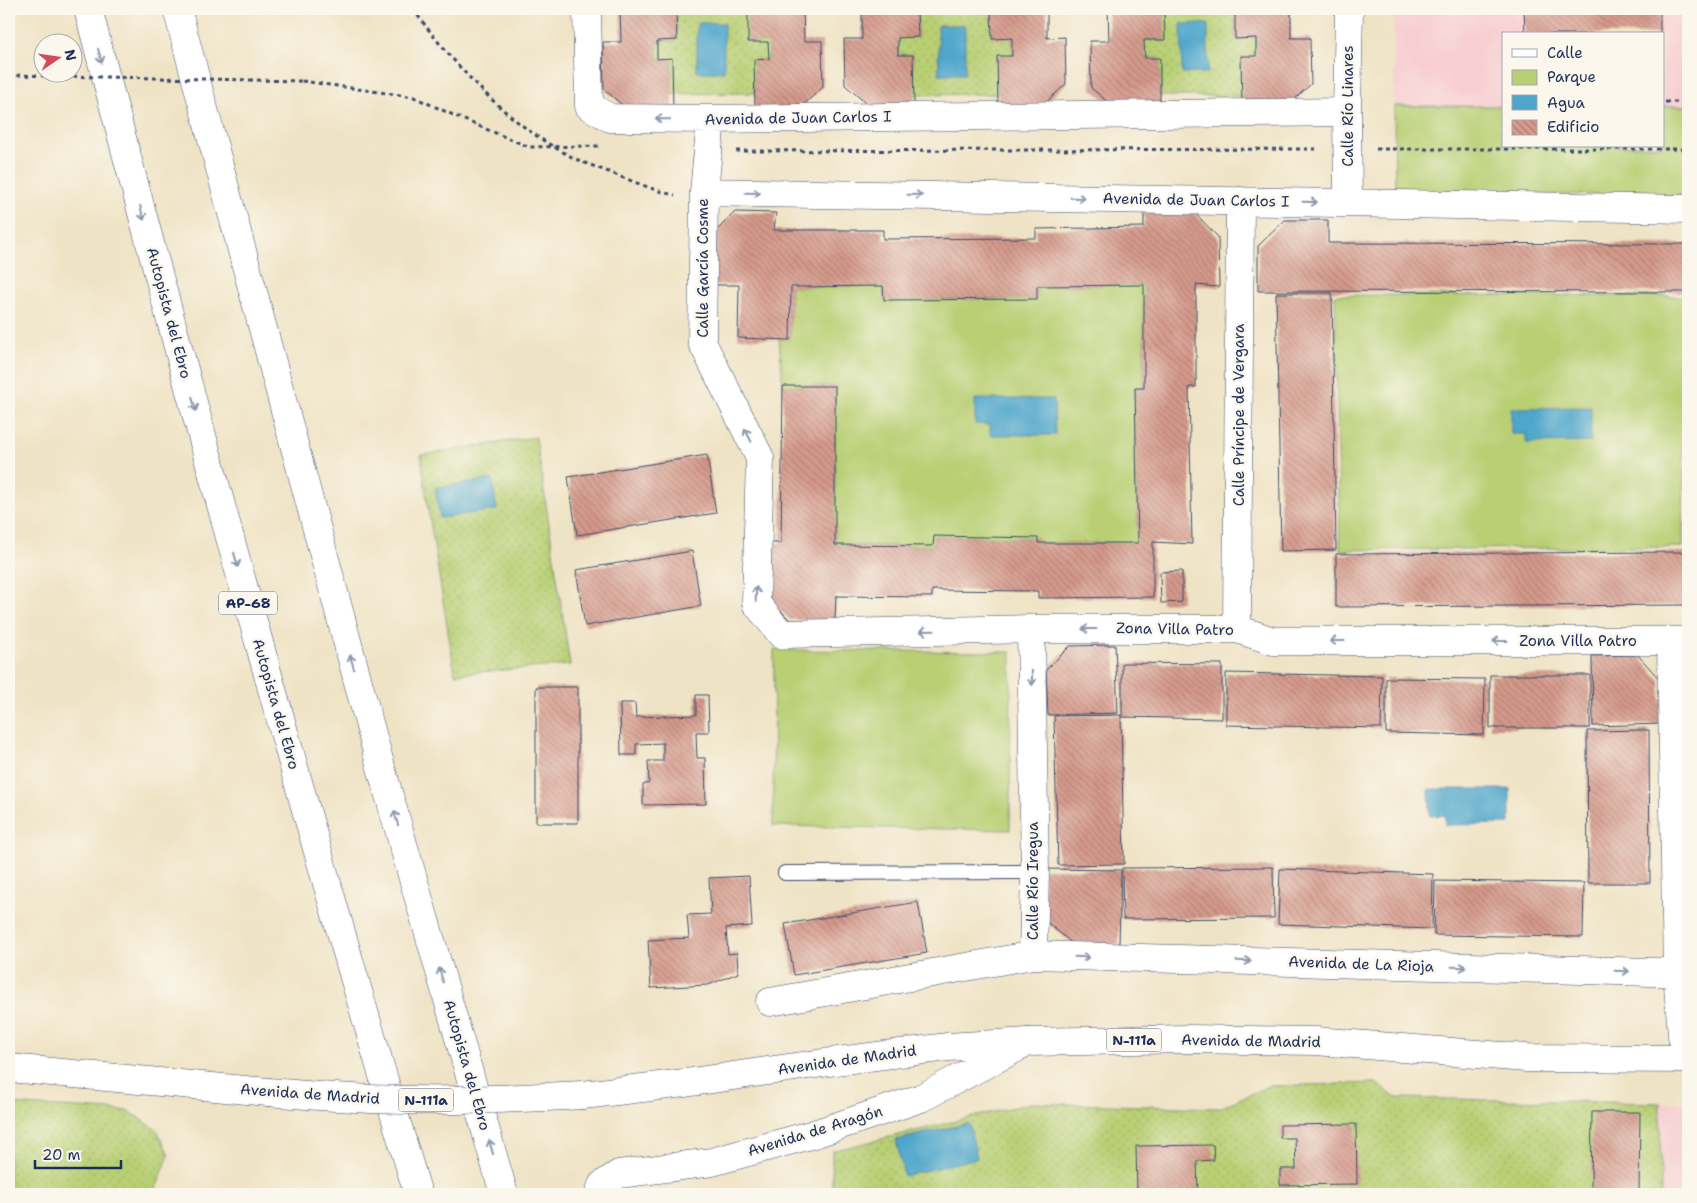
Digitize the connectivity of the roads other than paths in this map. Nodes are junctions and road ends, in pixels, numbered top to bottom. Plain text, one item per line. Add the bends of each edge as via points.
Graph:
1 (88, 9) edge
2 (177, 9) edge
3 (587, 9) edge
4 (1349, 9) edge
5 (1346, 112) junction
6 (711, 120) junction
7 (704, 192) junction
8 (1240, 201) junction
9 (1348, 203) junction
10 (1688, 209) edge
11 (1237, 628) junction
12 (1031, 629) junction
13 (781, 634) joint
14 (1680, 641) edge
15 (1035, 872) junction
16 (785, 873) dead end
17 (1033, 955) junction
18 (1683, 973) edge
19 (770, 1002) dead end
20 (1028, 1042) junction
21 (1686, 1059) edge
22 (9, 1068) edge
23 (418, 1194) edge
24 (504, 1194) edge
25 (599, 1194) edge

1 -> 23 main road, Autopista del Ebro / AP-68 via 268,678
24 -> 2 main road, Autopista del Ebro via 382,771
6 -> 3 main road, Avenida de Juan Carlos I via 610,118 589,106
4 - 5 main road, Calle Río Linares
5 - 6 main road, Avenida de Juan Carlos I
5 - 9 main road, Calle Río Linares
6 - 7 main road, Calle García Cosme
7 -> 8 main road, Avenida de Juan Carlos I
13 -> 7 main road, Calle García Cosme via 756,603 760,458 702,342
8 -> 9 main road, Avenida de Juan Carlos I
8 - 11 main road, Calle Príncipe de Vergara
9 - 10 main road, Avenida de Juan Carlos I
11 -> 12 main road, Zona Villa Patro
14 -> 11 main road, Zona Villa Patro via 1273,641
12 -> 13 main road, Zona Villa Patro
12 -> 15 main road, Calle Río Iregua
14 - 18 main road
15 - 16 lane
15 - 17 main road, Calle Río Iregua
17 -> 18 main road, Avenida de La Rioja
17 - 19 main road, Calle Río Iregua
18 - 21 main road
20 - 21 main road, Avenida de Madrid / N-111a via 1316,1041 1526,1058
20 - 22 main road, Avenida de Madrid / N-111a, bridge via 948,1047 583,1095 502,1099 344,1098
20 - 25 main road, Avenida de Aragón via 920,1098 814,1134 712,1162 619,1174 602,1185

